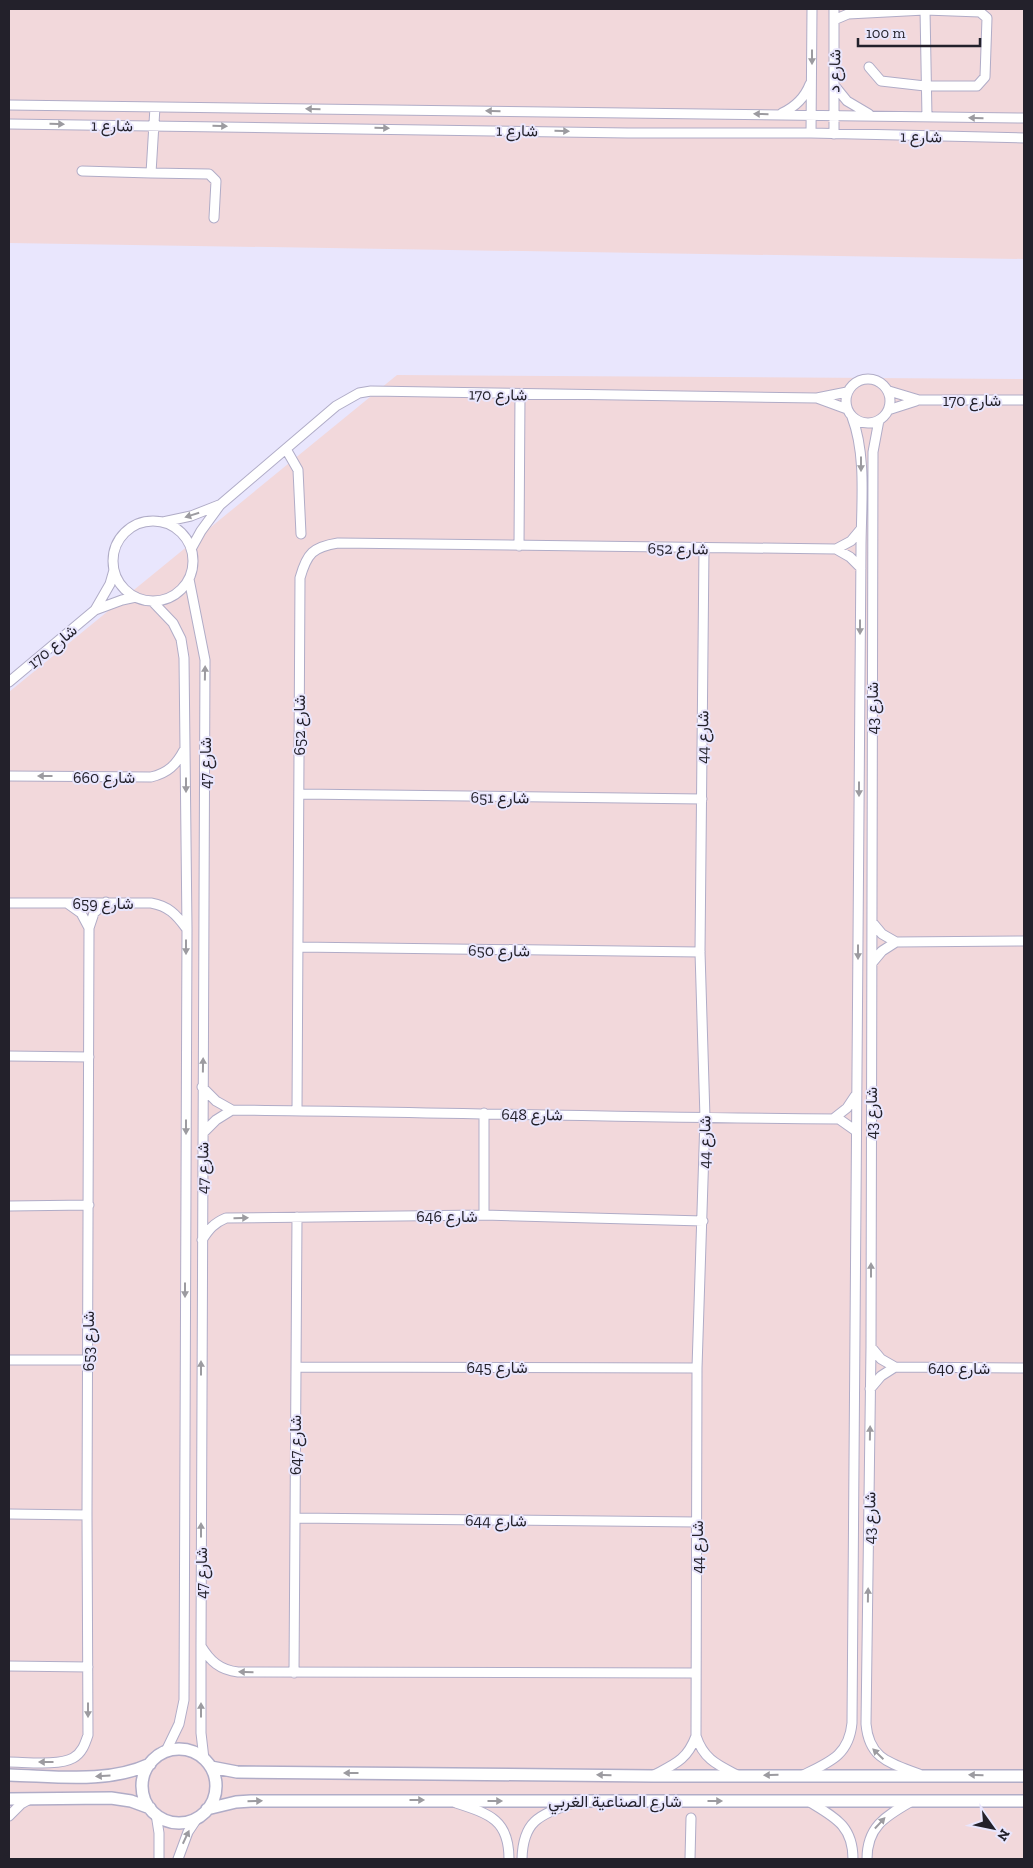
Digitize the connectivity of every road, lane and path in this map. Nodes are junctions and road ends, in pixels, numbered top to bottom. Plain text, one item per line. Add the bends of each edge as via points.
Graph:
1 (812, 9) edge
2 (834, 9) edge
3 (925, 10) junction
4 (834, 20) junction
5 (869, 67) dead end
6 (812, 79) junction
7 (834, 85) junction
8 (925, 86) junction
9 (9, 105) edge
10 (155, 107) junction
11 (511, 111) junction
12 (779, 114) junction
13 (812, 115) junction
14 (834, 115) junction
15 (874, 116) junction
16 (926, 117) junction
17 (1024, 118) edge
18 (9, 124) edge
19 (154, 126) junction
20 (510, 130) junction
21 (811, 133) junction
22 (834, 134) junction
23 (1024, 138) edge
24 (82, 171) dead end
25 (150, 173) junction
26 (214, 218) dead end
27 (888, 391) junction
28 (847, 392) junction
29 (520, 394) junction
30 (817, 398) junction
31 (919, 400) junction
32 (1024, 400) edge
33 (888, 410) junction
34 (850, 413) junction
35 (879, 420) junction
36 (286, 449) junction
37 (220, 505) junction
38 (163, 522) junction
39 (861, 528) junction
40 (301, 534) dead end
41 (519, 546) junction
42 (704, 548) junction
43 (191, 549) junction
44 (836, 549) junction
45 (861, 568) junction
46 (114, 570) junction
47 (189, 579) junction
48 (136, 597) junction
49 (152, 601) junction
50 (95, 610) junction
51 (9, 682) edge
52 (185, 747) junction
53 (9, 776) edge
54 (299, 794) junction
55 (702, 799) junction
56 (106, 902) junction
57 (9, 903) edge
58 (67, 903) junction
59 (872, 922) junction
60 (89, 928) junction
61 (186, 929) junction
62 (1024, 941) edge
63 (896, 942) junction
64 (298, 947) junction
65 (700, 952) junction
66 (872, 963) junction
67 (9, 1056) edge
68 (89, 1057) junction
69 (202, 1087) junction
70 (856, 1094) junction
71 (232, 1110) junction
72 (297, 1111) junction
73 (484, 1113) junction
74 (705, 1118) junction
75 (833, 1119) junction
76 (856, 1131) junction
77 (203, 1133) junction
78 (88, 1205) junction
79 (9, 1206) edge
80 (484, 1216) junction
81 (297, 1217) junction
82 (703, 1221) junction
83 (202, 1240) junction
84 (870, 1347) junction
85 (9, 1360) edge
86 (88, 1360) junction
87 (296, 1367) junction
88 (895, 1367) junction
89 (697, 1368) junction
90 (1024, 1368) edge
91 (870, 1389) junction
92 (9, 1514) edge
93 (87, 1515) junction
94 (295, 1518) junction
95 (697, 1522) junction
96 (201, 1646) junction
97 (9, 1666) edge
98 (88, 1666) junction
99 (294, 1673) junction
100 (696, 1673) junction
101 (696, 1736) junction
102 (166, 1751) junction
103 (9, 1762) edge
104 (207, 1763) junction
105 (150, 1764) junction
106 (804, 1775) junction
107 (921, 1775) junction
108 (9, 1776) edge
109 (653, 1776) junction
110 (740, 1776) junction
111 (1024, 1776) edge
112 (31, 1798) junction
113 (9, 1799) edge
114 (446, 1800) junction
115 (579, 1800) junction
116 (808, 1801) junction
117 (912, 1801) junction
118 (1024, 1801) edge
119 (207, 1810) junction
120 (153, 1811) junction
121 (9, 1816) edge
122 (198, 1818) junction
123 (691, 1818) dead end
124 (159, 1859) edge
125 (178, 1859) edge
126 (509, 1859) edge
127 (522, 1859) edge
128 (690, 1859) edge
129 (853, 1859) edge
130 (867, 1859) edge

1 -> 6 street, شارع د
2 - 4 street, شارع د
3 - 4 street via 848,14
3 - 8 street
3 - 8 street via 980,12 987,18 985,77 977,86
4 - 7 street, شارع د
5 - 8 street via 881,81
6 - 12 street via 796,104
6 - 13 street, شارع د
7 - 14 street, شارع د
7 - 15 street via 846,101
8 - 16 street
9 - 10 street, شارع 1
11 -> 10 street, شارع 1
10 - 19 street
12 -> 11 street, شارع 1
11 - 20 street
12 - 13 street, شارع 1
13 - 14 street, شارع 1
13 - 21 street, شارع د
14 - 15 street, شارع 1
14 - 22 street, شارع د
15 - 16 street, شارع 1
17 -> 16 street, شارع 1
18 -> 19 street, شارع 1
19 -> 20 street, شارع 1
19 - 25 street
20 -> 21 street, شارع 1
21 - 22 street, شارع 1
22 - 23 street, شارع 1
24 - 25 street
25 - 26 street via 209,174 216,181
27 - 28 street via 884,384 868,378 852,384
27 - 31 street, شارع 170
27 - 33 street
28 - 30 street, شارع 170
28 - 34 street via 845,404
29 - 30 street, شارع 170
29 - 36 street, شارع 170 via 359,393 336,406
29 - 41 street
30 - 34 street, شارع 170
31 - 32 street, شارع 170
31 - 33 street, شارع 170
33 - 35 street
34 - 35 street via 865,423
34 -> 39 street, شارع 43 via 861,450
35 - 59 street, شارع 43 via 873,452
36 - 37 street, شارع 170
36 - 40 street via 298,470
37 -> 38 street, شارع 170
37 - 43 street, شارع 170
38 - 43 street via 180,532
38 - 46 street via 142,522 125,532 115,550
39 - 44 street via 850,541
39 - 45 street, شارع 43
41 - 42 street, شارع 652
41 - 54 street, شارع 652 via 338,542 314,550 304,562 300,578
42 - 44 street, شارع 652
42 - 55 street, شارع 44
43 - 47 street
44 - 45 street via 850,556
45 -> 70 street, شارع 43
46 - 48 street via 118,581
46 - 50 street, شارع 170
47 - 49 street via 170,597
69 -> 47 street, شارع 47 via 205,660
48 - 49 street
48 - 50 street, شارع 170
49 - 52 street, شارع 47 via 173,623 181,639
50 - 51 street, شارع 170
52 -> 53 street, شارع 660 via 173,766 151,777
52 -> 61 street, شارع 47
54 - 55 street, شارع 651
54 - 64 street, شارع 652
55 - 65 street, شارع 44
56 - 58 street, شارع 659
56 - 60 street, شارع 653 via 94,913
56 - 61 street, شارع 659 via 162,905 179,918
57 - 58 street, شارع 659
58 - 60 street via 81,913
59 - 63 street via 882,934
59 - 66 street, شارع 43
60 - 68 street, شارع 653
61 -> 102 street, شارع 47 via 184,1700 179,1724
62 - 63 street
63 - 66 street
64 - 65 street, شارع 650
64 - 72 street, شارع 652
65 - 74 street, شارع 44
84 -> 66 street, شارع 43
67 - 68 street
68 - 78 street, شارع 653
69 - 71 street
69 - 77 street, شارع 47
70 - 75 street via 847,1108
70 - 76 street, شارع 43
71 - 72 street, شارع 648
71 - 77 street
72 - 73 street, شارع 648
73 - 74 street, شارع 648
73 - 80 street
74 - 75 street, شارع 648
74 - 82 street, شارع 44
75 - 76 street, شارع 648 via 845,1122
76 - 106 street, شارع 43 via 852,1723 844,1751
77 - 83 street, شارع 47
78 - 79 street
78 - 86 street, شارع 653
80 - 81 street, شارع 646
80 - 82 street, شارع 646
83 -> 81 street, شارع 646 via 209,1228 226,1218
81 - 87 street, شارع 647
82 - 89 street, شارع 44
96 -> 83 street, شارع 47
84 - 88 street
84 - 91 street, شارع 43
85 - 86 street
86 - 93 street, شارع 653
87 - 89 street, شارع 645
87 - 94 street, شارع 647
88 - 90 street, شارع 640
88 - 91 street
89 - 95 street, شارع 44
107 -> 91 street, شارع 43 via 880,1758 867,1736
92 - 93 street
93 - 98 street, شارع 653
94 - 95 street, شارع 644
94 - 99 street, شارع 647
95 - 100 street, شارع 44
99 -> 96 street via 228,1671 214,1664
104 -> 96 street, شارع 47 via 201,1733
97 - 98 street
98 -> 103 street, شارع 653 via 88,1735 81,1752 63,1762
99 - 100 street
100 - 101 street, شارع 44
101 - 109 street, شارع 44 via 682,1760
101 - 110 street, شارع 44 via 703,1753 710,1760
102 - 104 main road via 190,1750
102 - 105 main road
109 -> 104 main road, شارع الصناعية الغربي via 237,1772
104 - 119 main road via 215,1778 216,1789
105 -> 108 main road via 110,1776
105 - 120 main road via 142,1786 144,1798
106 - 107 main road, شارع الصناعية الغربي
106 -> 110 main road, شارع الصناعية الغربي
111 -> 107 main road, شارع الصناعية الغربي
109 - 110 main road, شارع الصناعية الغربي
112 - 113 main road
112 - 120 main road via 121,1799
112 - 121 street
114 -> 115 main road, شارع الصناعية الغربي
119 -> 114 main road, شارع الصناعية الغربي via 251,1801
114 - 126 street via 488,1814 498,1822 508,1841
115 -> 116 main road, شارع الصناعية الغربي
115 - 127 street via 534,1822 523,1841
116 - 117 main road, شارع الصناعية الغربي
116 - 129 street via 841,1823 852,1841
117 - 118 main road, شارع الصناعية الغربي
130 -> 117 street via 868,1842 877,1825
119 - 122 main road
120 - 122 main road via 165,1820 176,1822
120 - 124 street via 159,1832
125 -> 122 street via 188,1832
123 - 128 street

